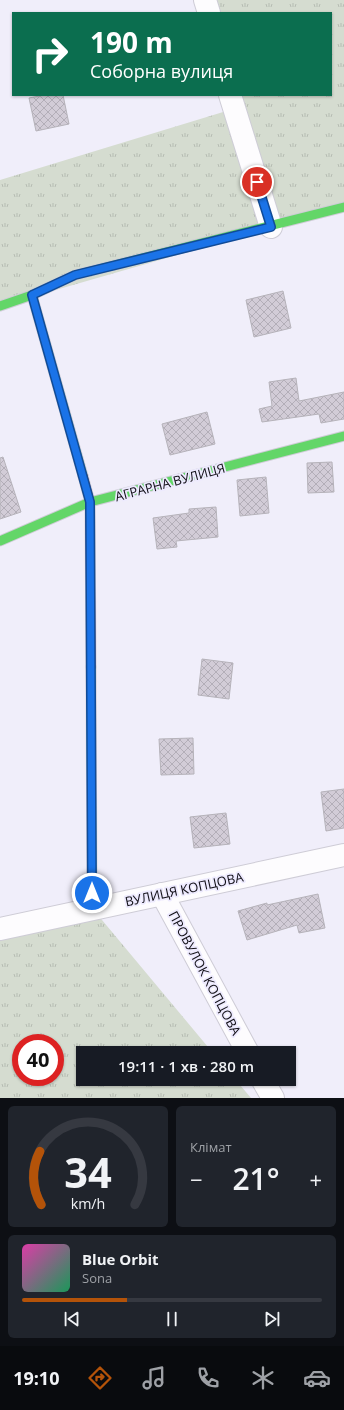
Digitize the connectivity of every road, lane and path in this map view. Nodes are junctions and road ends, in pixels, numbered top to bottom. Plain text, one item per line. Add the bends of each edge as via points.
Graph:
1 (205, 0) edge
2 (209, 12) edge
3 (230, 96) edge
4 (344, 207) edge
5 (271, 227) junction
6 (32, 295) junction
7 (0, 306) edge
8 (344, 436) edge
9 (90, 502) junction
10 (0, 541) edge
11 (344, 855) edge
12 (162, 894) junction
13 (92, 908) junction
14 (0, 929) edge
15 (244, 1046) edge
16 (266, 1086) edge
17 (273, 1098) edge

1 - 2 street
3 - 5 street
4 - 5 street
5 - 6 street via 75,275
6 - 7 street
6 - 9 street
8 - 9 street, АГРАРНА ВУЛИЦЯ
9 - 10 street, АГРАРНА ВУЛИЦЯ
9 - 13 street
11 - 12 street, ВУЛИЦЯ КОПЦОВА
12 - 13 street, ВУЛИЦЯ КОПЦОВА
12 - 15 street, ПРОВУЛОК КОПЦОВА
13 - 14 street, ВУЛИЦЯ КОПЦОВА
16 - 17 street

